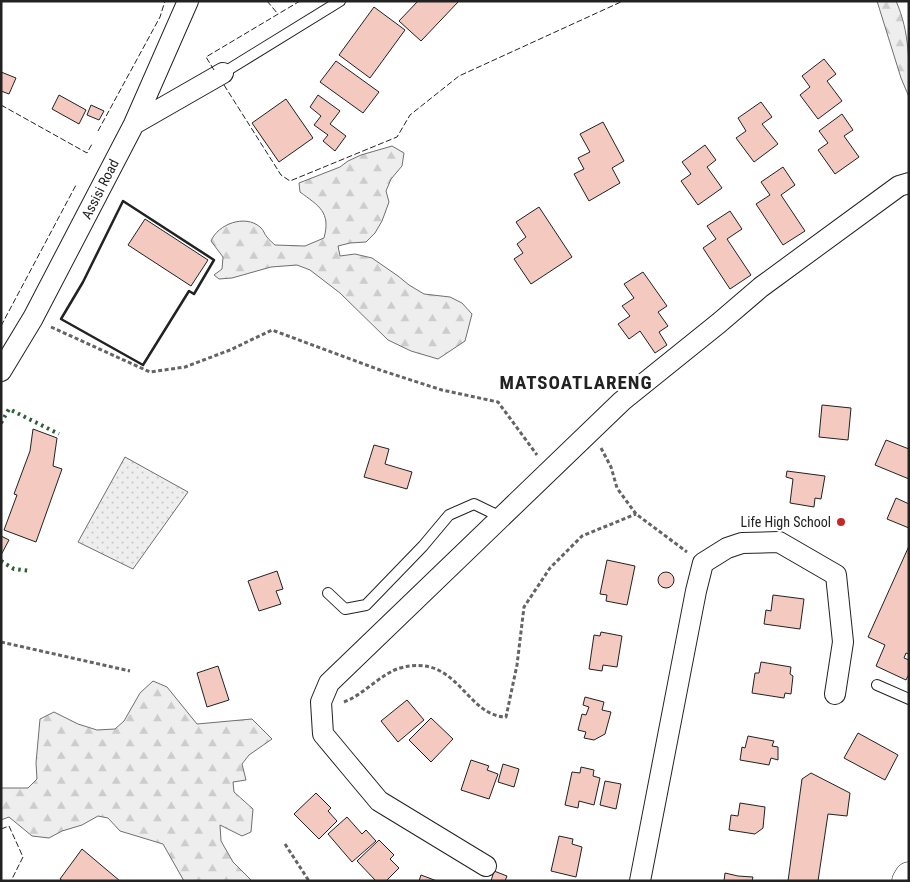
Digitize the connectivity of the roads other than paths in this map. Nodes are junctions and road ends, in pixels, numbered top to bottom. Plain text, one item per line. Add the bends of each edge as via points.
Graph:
1 (188, 1) edge
2 (340, 1) edge
3 (223, 73) joint
4 (134, 124) junction
5 (909, 183) edge
6 (1, 371) edge
7 (501, 517) junction
8 (328, 593) dead end
9 (877, 686) dead end
10 (835, 694) dead end
11 (909, 699) edge
12 (486, 866) dead end
13 (909, 876) edge
14 (640, 881) edge
15 (906, 881) edge

1 - 4 street, Assisi Road
2 - 3 lane
3 - 4 street
4 - 6 street, Assisi Road via 33,318
5 - 7 street via 899,186 761,287 622,401
7 - 8 lane via 474,504 449,515 366,606 345,608
7 - 12 street via 329,683 321,702 324,734 379,801
9 - 11 lane
10 - 14 street via 844,642 836,575 778,542 742,543 727,548 703,564
13 - 15 main road

